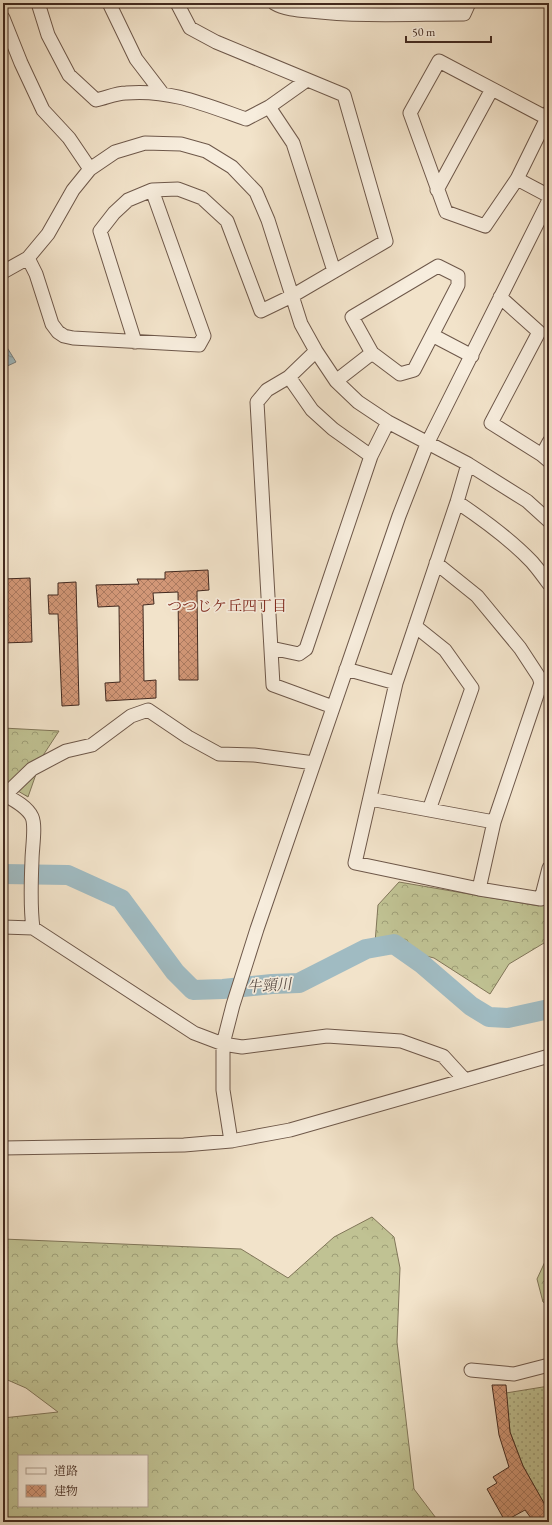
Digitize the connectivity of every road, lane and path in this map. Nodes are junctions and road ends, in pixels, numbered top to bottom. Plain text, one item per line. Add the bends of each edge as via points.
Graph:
1 (38, 3) edge
2 (109, 3) edge
3 (177, 3) edge
4 (274, 3) edge
5 (469, 3) edge
6 (330, 8) edge
7 (395, 8) edge
8 (3, 18) edge
9 (307, 80) junction
10 (492, 89) junction
11 (162, 93) junction
12 (269, 107) junction
13 (548, 115) edge
14 (90, 169) junction
15 (517, 179) junction
16 (152, 190) junction
17 (437, 190) junction
18 (549, 196) edge
19 (549, 200) edge
20 (28, 258) junction
21 (334, 271) junction
22 (3, 272) edge
23 (292, 296) junction
24 (500, 297) junction
25 (432, 335) junction
26 (135, 342) junction
27 (316, 351) junction
28 (372, 353) junction
29 (472, 356) junction
30 (289, 377) junction
31 (336, 381) junction
32 (388, 422) junction
33 (549, 442) edge
34 (427, 444) junction
35 (371, 456) junction
36 (546, 458) edge
37 (468, 464) junction
38 (458, 502) junction
39 (549, 522) edge
40 (436, 563) junction
41 (549, 584) edge
42 (415, 626) junction
43 (270, 648) junction
44 (346, 669) junction
45 (396, 683) junction
46 (333, 707) junction
47 (314, 763) junction
48 (4, 795) edge
49 (370, 799) junction
50 (429, 810) junction
51 (494, 822) junction
52 (549, 868) edge
53 (479, 889) junction
54 (3, 927) edge
55 (33, 928) junction
56 (223, 1044) junction
57 (549, 1056) edge
58 (465, 1080) junction
59 (231, 1141) junction
60 (3, 1148) edge
61 (549, 1365) edge
62 (471, 1370) dead end

1 - 11 street via 48,35 69,75 96,100 125,93
2 - 11 street via 136,59
3 - 9 street via 190,28 216,42
4 - 6 street via 299,10
5 - 7 street via 464,14
6 - 7 street
8 - 14 street via 43,110 69,138
9 - 12 street
9 - 21 street via 344,95 386,242
10 - 13 street
10 - 17 street
10 - 17 street via 439,61 410,113
11 - 12 street via 189,99 246,119
12 - 21 street via 292,144
13 - 15 street
14 - 20 street via 73,190 48,234
14 - 23 street via 115,152 146,143 181,144 206,151 232,167 256,192 268,220
15 - 17 street via 486,226 446,212
15 - 18 street
16 - 23 street via 178,189 202,198 227,220 261,311
16 - 26 street via 128,200 100,231
16 - 26 street via 204,336 199,345
19 - 24 street
20 - 22 street
20 - 26 street via 36,274 52,324 58,332 73,338
21 - 23 street
23 - 27 street via 301,324
24 - 29 street
24 - 36 street via 539,332 491,423
25 - 28 street via 414,370 400,374
25 - 28 street via 458,285 458,276 438,266 352,317
25 - 29 street
27 - 30 street
27 - 31 street
28 - 31 street
29 - 34 street
30 - 35 street via 312,410 333,429
30 - 43 street via 267,390 258,402
31 - 32 street via 358,402
32 - 34 street
32 - 35 street
33 - 36 street
34 - 37 street
34 - 44 street
35 - 43 street via 306,649 299,654
37 - 38 street
37 - 39 street via 527,501
38 - 40 street
38 - 41 street via 481,518 533,563
40 - 42 street
40 - 51 street via 477,596 520,648 541,683
42 - 45 street
42 - 50 street via 445,650 472,688
43 - 46 street via 273,686
44 - 45 street
44 - 46 street
45 - 49 street
46 - 47 street
47 - 48 street via 254,755 219,754 188,738 148,710 131,716 92,745 66,751 32,769
47 - 56 street via 246,963
48 - 55 street via 25,808 32,817
49 - 50 street
49 - 53 street via 355,863
50 - 51 street
51 - 53 street
52 - 53 street via 541,899
54 - 55 street
55 - 56 street via 194,1033
56 - 58 street via 242,1047 327,1036 401,1041 443,1056
56 - 59 street via 223,1090
57 - 58 street
58 - 59 street via 290,1130
59 - 60 street via 184,1145
61 - 62 street via 514,1374

